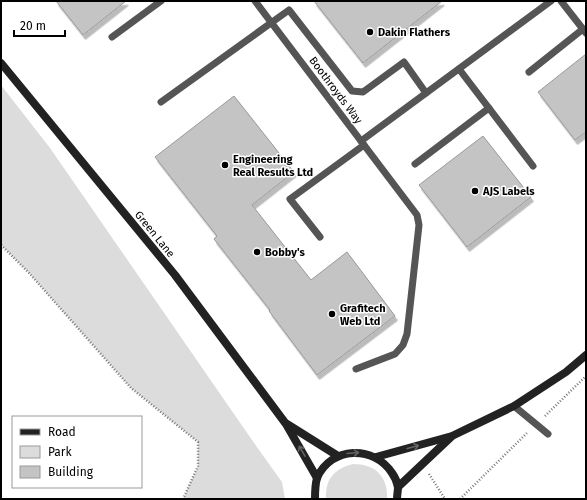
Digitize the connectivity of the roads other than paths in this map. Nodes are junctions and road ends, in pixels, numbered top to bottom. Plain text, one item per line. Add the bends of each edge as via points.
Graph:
1 (161, 1) edge
2 (255, 1) edge
3 (550, 1) edge
4 (561, 1) edge
5 (271, 22) junction
6 (584, 31) edge
7 (112, 37) dead end
8 (1, 63) edge
9 (459, 69) junction
10 (529, 72) dead end
11 (426, 93) junction
12 (161, 102) dead end
13 (489, 108) junction
14 (363, 143) junction
15 (415, 164) dead end
16 (533, 166) dead end
17 (320, 237) dead end
18 (586, 356) edge
19 (356, 369) dead end
20 (514, 406) junction
21 (286, 424) junction
22 (548, 434) dead end
23 (452, 436) junction
24 (338, 456) junction
25 (376, 457) junction
26 (317, 478) junction
27 (398, 487) junction
28 (315, 499) edge
29 (397, 499) edge

1 - 7 lane
2 - 5 lane, Boothroyds Way
3 - 9 lane
4 - 6 lane
5 - 11 lane via 289,10 352,91 363,92 404,62
5 - 12 lane
5 - 14 lane, Boothroyds Way
6 - 10 lane
8 - 21 street, Green Lane via 175,275
9 - 11 lane
9 - 13 lane
11 - 14 lane
13 - 15 lane
13 - 16 lane
14 - 17 lane via 290,199
14 - 19 lane, Boothroyds Way via 417,215 419,225 407,334 403,345 395,354
18 - 20 street
20 - 22 lane
20 - 23 street
21 - 24 street, Green Lane
26 -> 21 street, Green Lane
25 -> 23 street
23 - 27 street
24 -> 25 street via 352,452 367,453
24 - 26 street via 325,466
25 - 27 street via 387,466
26 - 28 street
27 - 29 street

